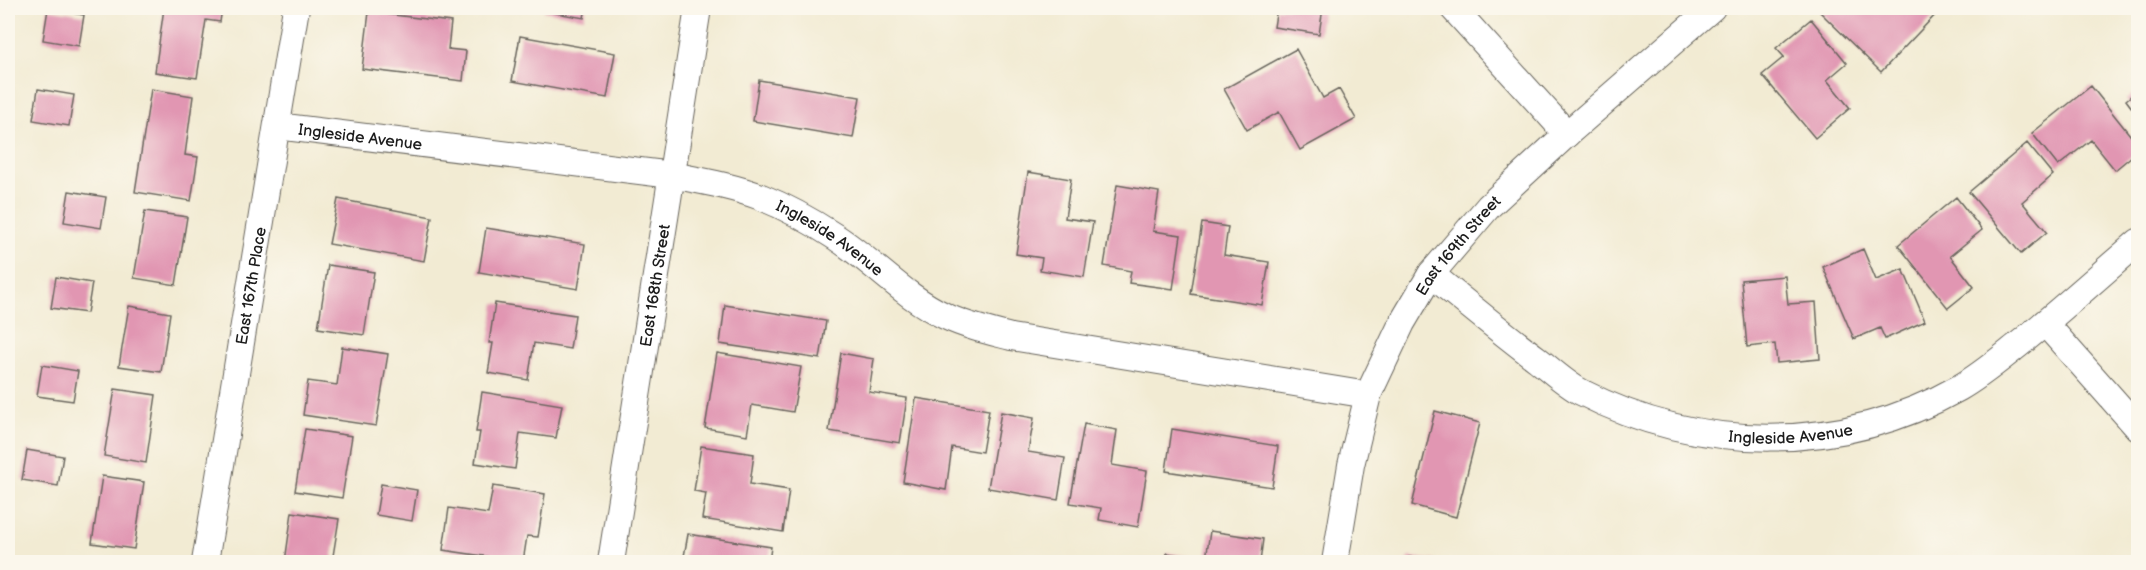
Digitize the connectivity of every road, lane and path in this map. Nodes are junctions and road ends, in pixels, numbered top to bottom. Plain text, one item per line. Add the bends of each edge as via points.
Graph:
1 (296, 8) edge
2 (698, 8) edge
3 (1453, 8) edge
4 (1712, 8) edge
5 (277, 126) junction
6 (1567, 134) junction
7 (672, 175) junction
8 (2139, 242) edge
9 (1431, 274) junction
10 (2045, 323) junction
11 (1368, 395) junction
12 (2139, 428) edge
13 (205, 562) edge
14 (611, 562) edge
15 (1335, 562) edge

1 - 5 street, East 167th Place
2 - 7 street, East 168th Street
3 - 6 street
4 - 6 street, East 169th Street
5 - 7 street, Ingleside Avenue
5 - 13 street, East 167th Place
6 - 9 street, East 169th Street via 1489,206
7 - 11 street, Ingleside Avenue via 762,198 799,216 835,236 934,310 974,327 1011,337
7 - 14 street, East 168th Street
8 - 10 street, Ingleside Avenue
9 - 10 street, Ingleside Avenue via 1580,391 1673,427 1728,436 1809,436 1900,415 1981,374
9 - 11 street, East 169th Street
10 - 12 street
11 - 15 street, East 169th Street via 1351,465

